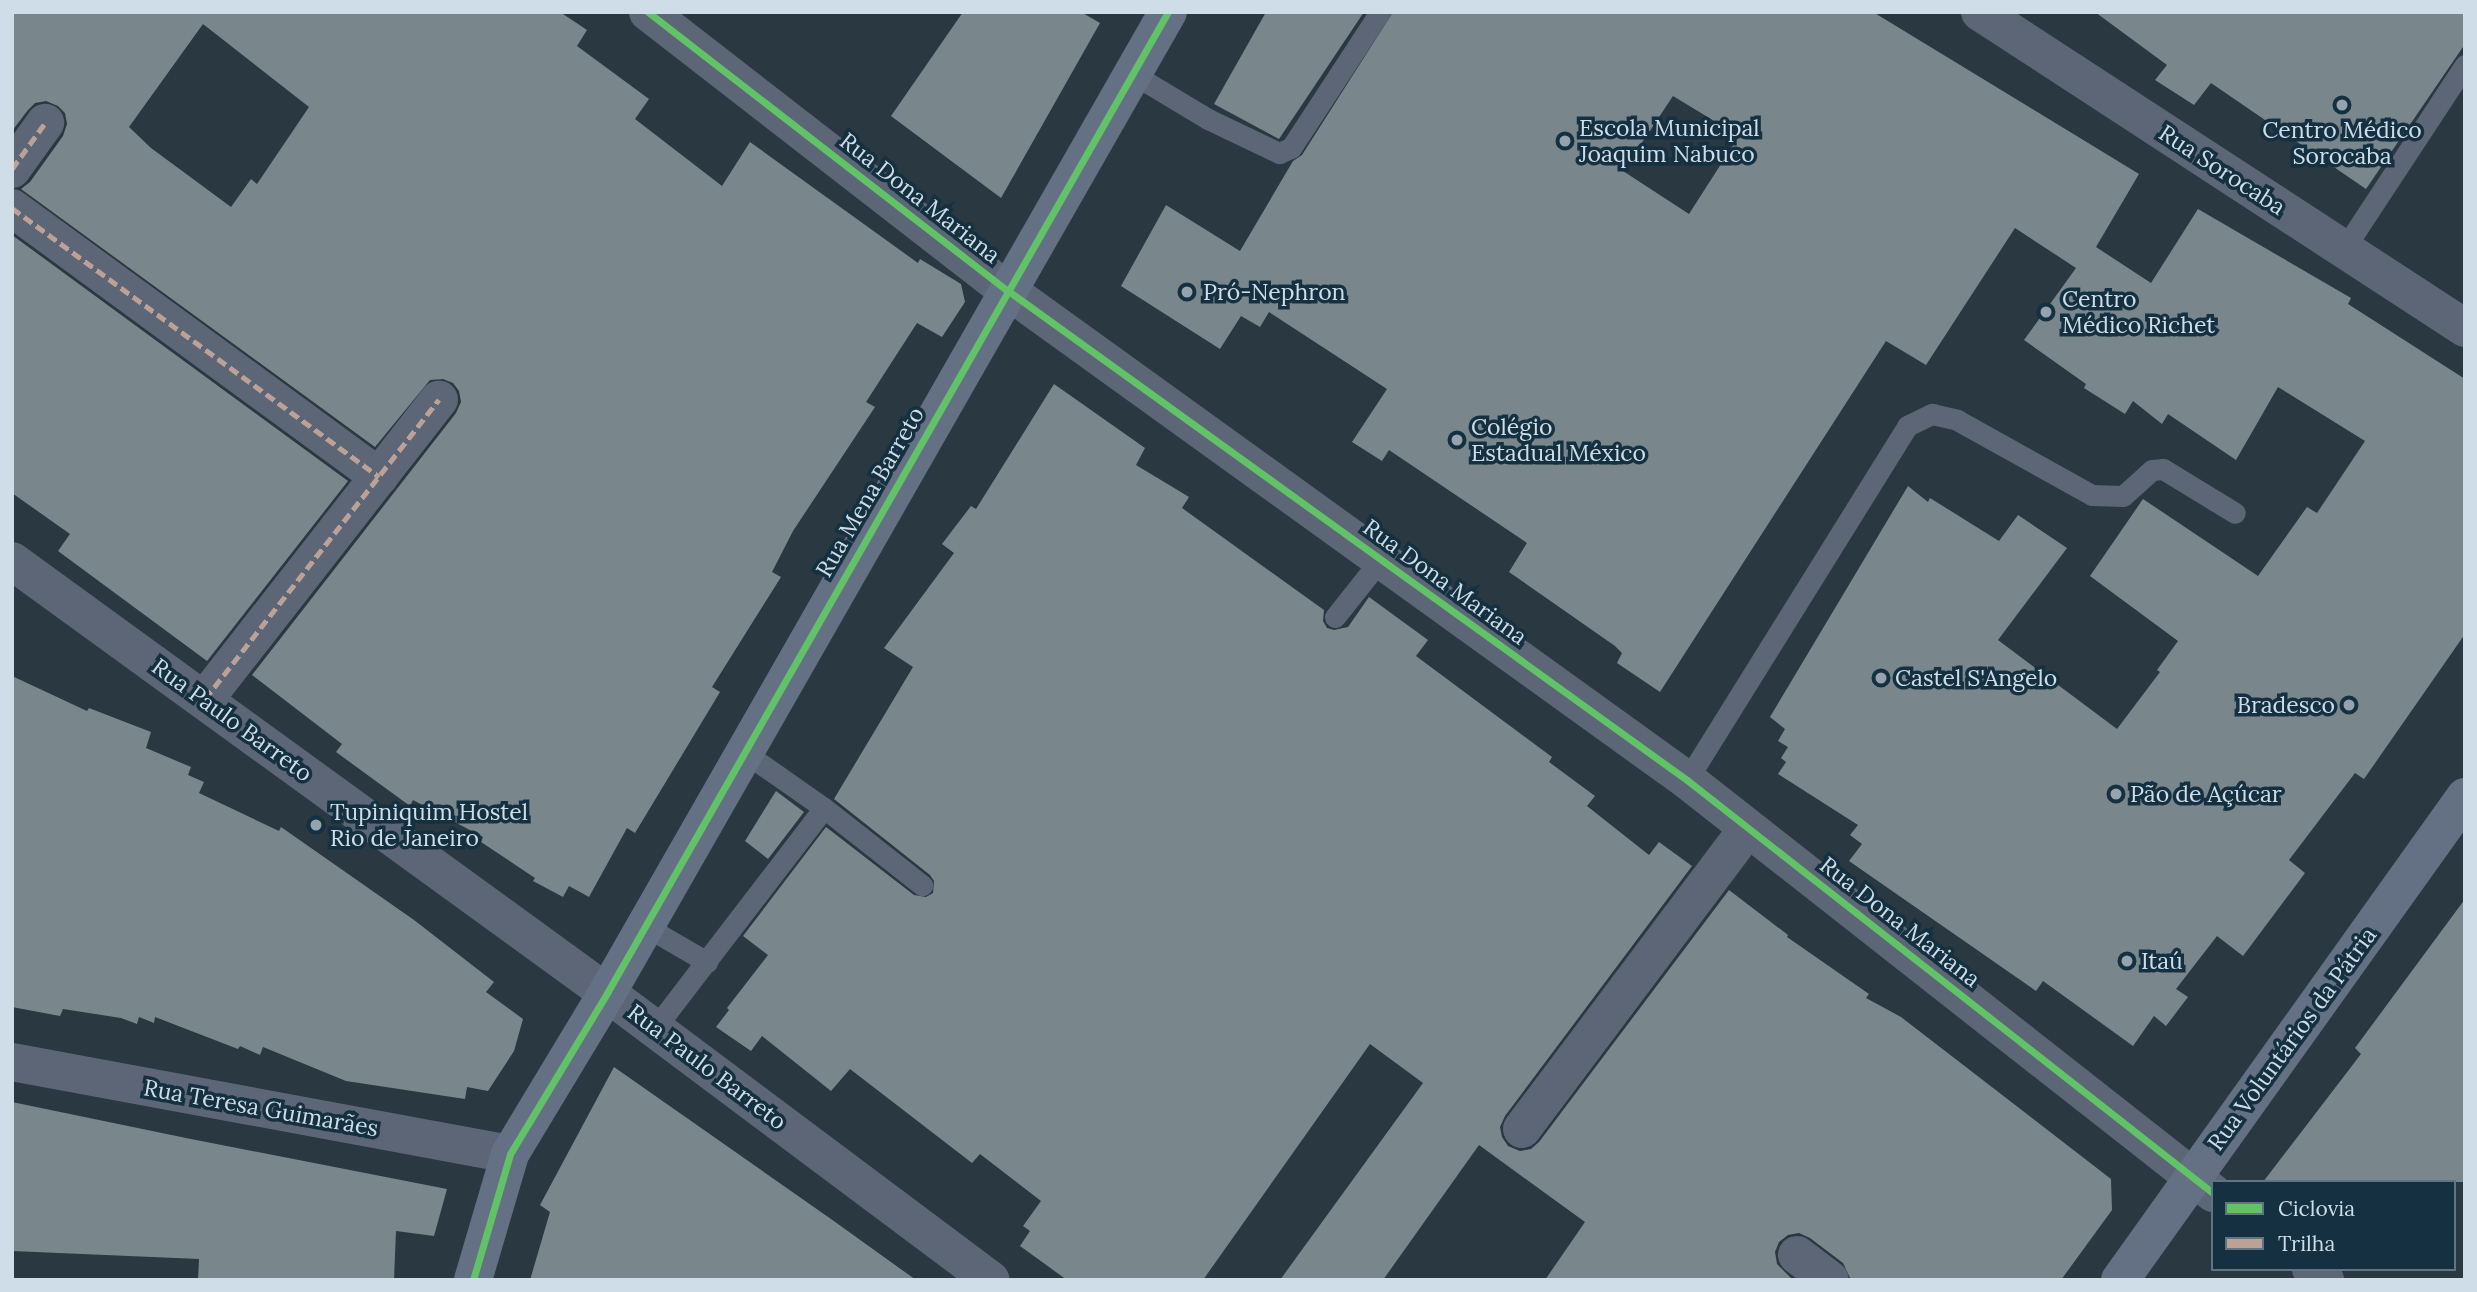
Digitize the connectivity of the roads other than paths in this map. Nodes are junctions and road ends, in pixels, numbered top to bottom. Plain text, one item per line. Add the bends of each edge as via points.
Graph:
1 (648, 12) edge
2 (1168, 12) edge
3 (1380, 12) edge
4 (1980, 12) edge
5 (2465, 65) edge
6 (1133, 74) junction
7 (46, 123) dead end
8 (12, 169) edge
9 (12, 208) edge
10 (2344, 249) junction
11 (1007, 290) junction
12 (2465, 328) edge
13 (439, 400) dead end
14 (379, 477) junction
15 (2235, 513) dead end
16 (1381, 559) junction
17 (12, 561) edge
18 (1335, 617) dead end
19 (205, 699) junction
20 (744, 752) junction
21 (1687, 780) junction
22 (2465, 797) edge
23 (824, 808) junction
24 (1748, 828) junction
25 (922, 885) dead end
26 (645, 926) junction
27 (707, 961) junction
28 (607, 993) junction
29 (655, 1028) junction
30 (12, 1062) edge
31 (1522, 1129) dead end
32 (510, 1154) junction
33 (2203, 1184) edge
34 (1797, 1255) dead end
35 (473, 1280) edge
36 (991, 1280) edge
37 (1830, 1280) edge
38 (2120, 1280) edge

1 - 11 street, Rua Dona Mariana
2 - 6 street, Rua Mena Barreto
3 - 6 lane via 1291,148 1279,153
4 - 10 street, Rua Sorocaba
5 - 10 lane
6 - 11 street, Rua Mena Barreto
7 - 8 street
9 - 14 street
10 - 12 street, Rua Sorocaba
11 - 16 street, Rua Dona Mariana
11 - 20 street, Rua Mena Barreto
13 - 14 street
14 - 19 street
15 - 21 lane via 2163,469 2152,470 2123,496 2092,495 1957,420 1932,414 1907,426
16 - 18 lane
16 - 21 street, Rua Dona Mariana
17 - 19 street, Rua Paulo Barreto
19 - 28 street, Rua Paulo Barreto
20 - 23 lane
20 - 26 street, Rua Mena Barreto
21 - 24 street, Rua Dona Mariana
22 - 33 street, Rua Voluntários da Pátria via 2238,1117
23 - 25 lane
23 - 27 lane
24 - 31 street
24 - 33 street, Rua Dona Mariana
26 - 27 lane
26 - 28 street, Rua Mena Barreto
27 - 29 lane
28 - 29 street, Rua Paulo Barreto
28 - 32 street, Rua Mena Barreto
29 - 36 street, Rua Paulo Barreto
30 - 32 street, Rua Teresa Guimarães
32 - 35 street, Rua Mena Barreto
33 - 38 street, Rua Voluntários da Pátria
34 - 37 street

